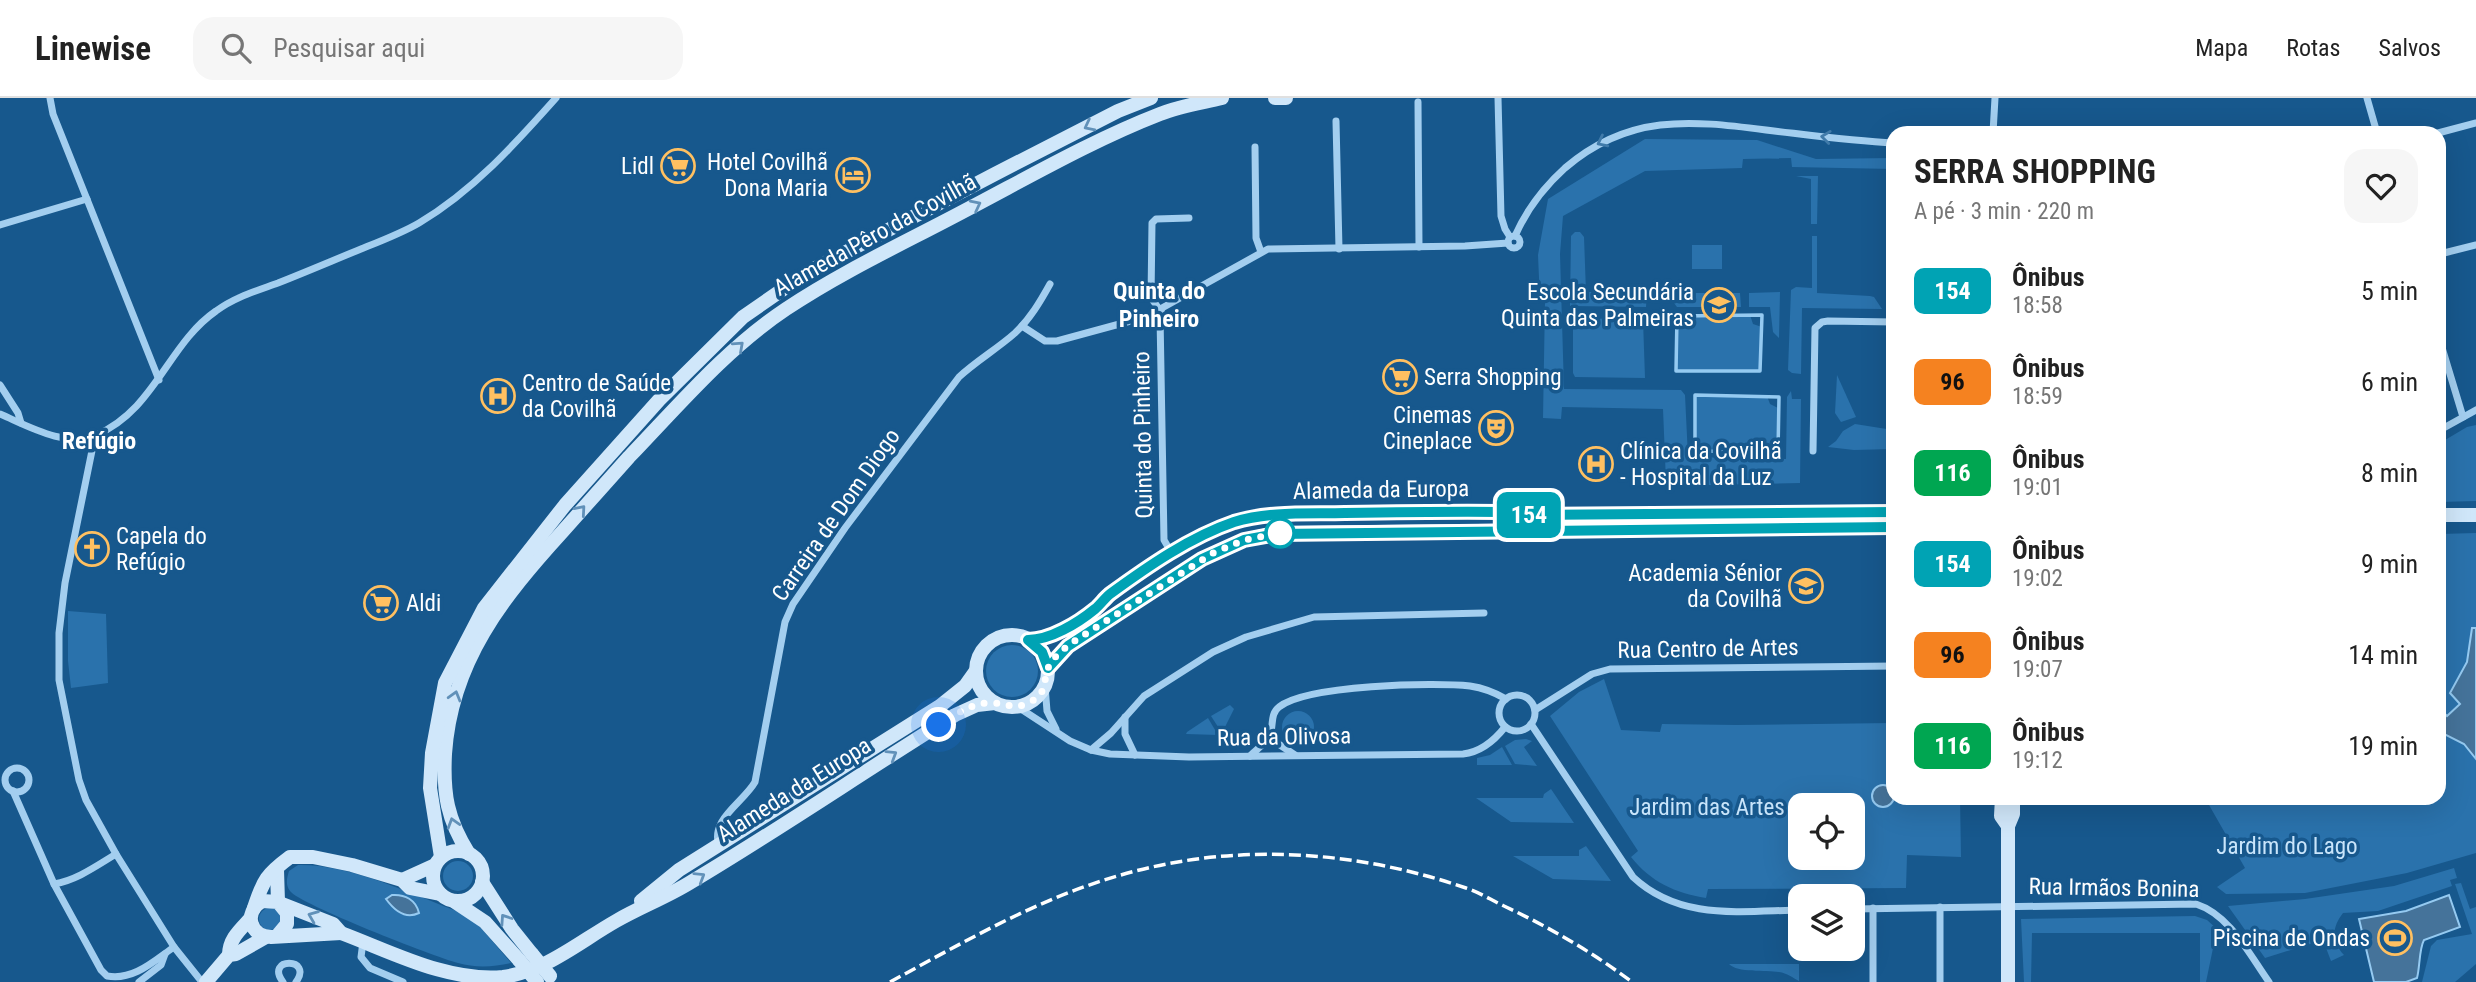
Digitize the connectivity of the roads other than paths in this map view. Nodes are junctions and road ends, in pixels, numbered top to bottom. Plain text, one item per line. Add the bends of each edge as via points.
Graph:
1 (50, 98) edge
2 (556, 98) edge
3 (1151, 98) edge
4 (1222, 98) edge
5 (1275, 98) edge
6 (1286, 98) edge
7 (1498, 98) edge
8 (1995, 98) edge
9 (2367, 98) edge
10 (1418, 102) dead end
11 (1336, 121) dead end
12 (2476, 123) edge
13 (1993, 126) edge
14 (2375, 126) edge
15 (2446, 131) edge
16 (1886, 142) edge
17 (1255, 147) dead end
18 (87, 199) junction
19 (1189, 218) dead end
20 (0, 225) edge
21 (1511, 239) junction
22 (2476, 245) edge
23 (1419, 247) junction
24 (1339, 249) junction
25 (1261, 251) junction
26 (2446, 252) edge
27 (1050, 284) dead end
28 (1160, 312) junction
29 (1886, 322) edge
30 (1022, 326) junction
31 (2446, 361) edge
32 (159, 380) junction
33 (0, 385) edge
34 (2476, 410) edge
35 (0, 414) edge
36 (2463, 417) junction
37 (21, 423) junction
38 (2446, 427) edge
39 (94, 436) junction
40 (1813, 451) dead end
41 (1886, 512) edge
42 (2446, 515) edge
43 (2476, 515) edge
44 (1886, 527) edge
45 (1172, 554) junction
46 (1484, 614) dead end
47 (1028, 640) junction
48 (1886, 666) edge
49 (1048, 668) junction
50 (975, 672) junction
51 (1045, 686) junction
52 (1506, 699) junction
53 (995, 703) junction
54 (1018, 707) junction
55 (1535, 710) junction
56 (1125, 716) junction
57 (1531, 724) junction
58 (1505, 727) junction
59 (1059, 733) junction
60 (1270, 733) junction
61 (1091, 750) junction
62 (1135, 755) junction
63 (1295, 755) junction
64 (1250, 756) junction
65 (13, 790) dead end
66 (2002, 805) edge
67 (2013, 805) edge
68 (2008, 826) junction
69 (719, 846) junction
70 (116, 854) junction
71 (469, 854) junction
72 (438, 861) junction
73 (277, 870) junction
74 (402, 880) junction
75 (482, 882) junction
76 (54, 884) junction
77 (440, 894) junction
78 (455, 902) junction
79 (280, 903) junction
80 (2007, 906) junction
81 (1940, 907) junction
82 (1865, 908) edge
83 (1873, 908) junction
84 (1788, 909) edge
85 (252, 914) junction
86 (618, 920) junction
87 (341, 933) junction
88 (271, 937) junction
89 (363, 941) junction
90 (174, 947) junction
91 (166, 953) junction
92 (229, 955) junction
93 (525, 957) junction
94 (502, 979) edge
95 (547, 980) edge
96 (139, 982) edge
97 (203, 982) edge
98 (283, 982) edge
99 (296, 982) edge
100 (403, 982) edge
101 (1873, 982) edge
102 (1940, 982) edge
103 (2008, 982) edge
104 (2269, 982) edge

1 - 18 street
2 - 32 street via 500,159 419,223 234,299 213,312 191,332
3 -> 72 main road, Alameda Pêro da Covilhã via 808,272 743,317 659,400 565,505 484,608 445,683 430,788
71 -> 4 main road, Alameda Pêro da Covilhã via 454,831 444,767 452,707 471,655 526,572 716,366 786,309 876,257 1160,114
5 - 6 main road
7 - 21 street via 1501,216
8 - 13 street
9 - 14 street
10 - 23 street
11 - 24 street
12 - 15 street
16 -> 21 street via 1699,122 1640,128 1590,148 1559,174
17 - 25 street via 1256,238
18 - 20 street
18 - 32 street
19 - 28 street, Quinta do Pinheiro via 1152,223 1151,298
21 - 23 street, Quinta do Pinheiro via 1494,245
22 - 26 street
23 - 24 street, Quinta do Pinheiro
24 - 25 street, Quinta do Pinheiro
25 - 28 street, Quinta do Pinheiro
27 - 30 street, Carreira de Dom Diogo
28 - 30 street, Quinta do Pinheiro via 1057,341 1045,341
28 - 45 street, Quinta do Pinheiro via 1164,540
29 - 40 street via 1828,321 1815,328
30 - 69 street, Carreira de Dom Diogo via 959,377 793,604 785,622 755,782 721,822 716,837
31 - 36 street
32 - 39 street via 135,408
33 - 37 street
34 - 36 street
35 - 37 street
36 - 38 street
37 - 39 street via 69,439
39 - 70 street via 65,583 59,680 79,780
41 - 45 main road, Alameda da Europa via 1289,514 1234,523
42 - 43 main road
44 - 49 main road, Alameda da Europa via 1276,534 1244,540 1202,559 1068,646
45 - 47 main road, Alameda da Europa via 1055,634
46 - 56 street via 1314,617 1282,625 1213,652 1144,696
47 - 49 main road via 1042,652
47 - 50 main road, Alameda da Europa via 998,637 981,652
48 - 55 street, Rua Centro de Artes via 1610,669 1592,674
49 - 51 main road
50 - 53 main road via 981,691
50 - 69 main road, Alameda da Europa via 940,706
51 - 54 main road via 1034,700
51 - 59 street via 1046,711
52 - 55 street via 1521,696
52 - 58 street via 1499,712
52 - 60 street via 1494,691 1467,686 1351,687 1279,706
53 - 54 main road, Alameda da Europa
86 -> 53 main road, Alameda da Europa via 689,884 955,715
54 - 59 street, Rua da Olivosa
55 - 57 street
56 - 61 street
56 - 62 street via 1125,734
57 - 58 street via 1518,731
57 - 84 street via 1633,877 1655,895 1694,908
58 - 63 street, Rua da Olivosa via 1471,753
59 - 61 street, Rua da Olivosa
60 - 63 street
60 - 64 street
61 - 62 street, Rua da Olivosa
62 - 64 street, Rua da Olivosa
63 - 64 street, Rua da Olivosa
65 - 76 street
66 - 68 main road via 2001,816
67 - 68 main road
68 - 80 main road
69 - 86 main road, Alameda da Europa via 679,870
70 - 76 street via 83,874
70 - 90 street
71 - 72 main road via 454,851
71 - 75 main road, Alameda Pêro da Covilhã via 480,864
72 - 74 main road
72 - 77 main road, Alameda Pêro da Covilhã via 433,881
73 - 74 main road via 290,857 313,857
73 - 79 main road
73 - 85 main road via 263,881
74 - 77 main road via 410,888
75 - 78 main road via 471,898
93 -> 75 main road, Alameda Pêro da Covilhã
76 - 91 street via 107,976 125,977
77 - 78 main road, Alameda Pêro da Covilhã
78 - 93 main road, Alameda Pêro da Covilhã
79 - 85 main road via 267,900
87 -> 79 main road, Alameda da Europa via 333,924
79 - 88 main road via 288,919 285,930
80 - 81 street
80 - 103 main road
80 - 104 street, Rua Irmãos Bonina via 2196,904 2211,909 2226,923
81 - 83 street
81 - 102 street
82 - 83 street
83 - 101 street
85 - 88 main road via 255,931
85 - 92 main road via 234,936
86 - 94 main road, Alameda da Europa via 548,963
87 - 88 main road, Alameda da Europa
87 - 89 main road, Alameda da Europa
88 - 92 main road
89 - 94 main road, Alameda da Europa via 437,970
89 - 100 street via 361,957 370,968
90 - 91 street
90 - 97 street
91 - 96 street via 161,965
92 - 97 main road
93 - 95 main road, Alameda Pêro da Covilhã, bridge
98 - 99 street via 279,971 290,962 300,971

